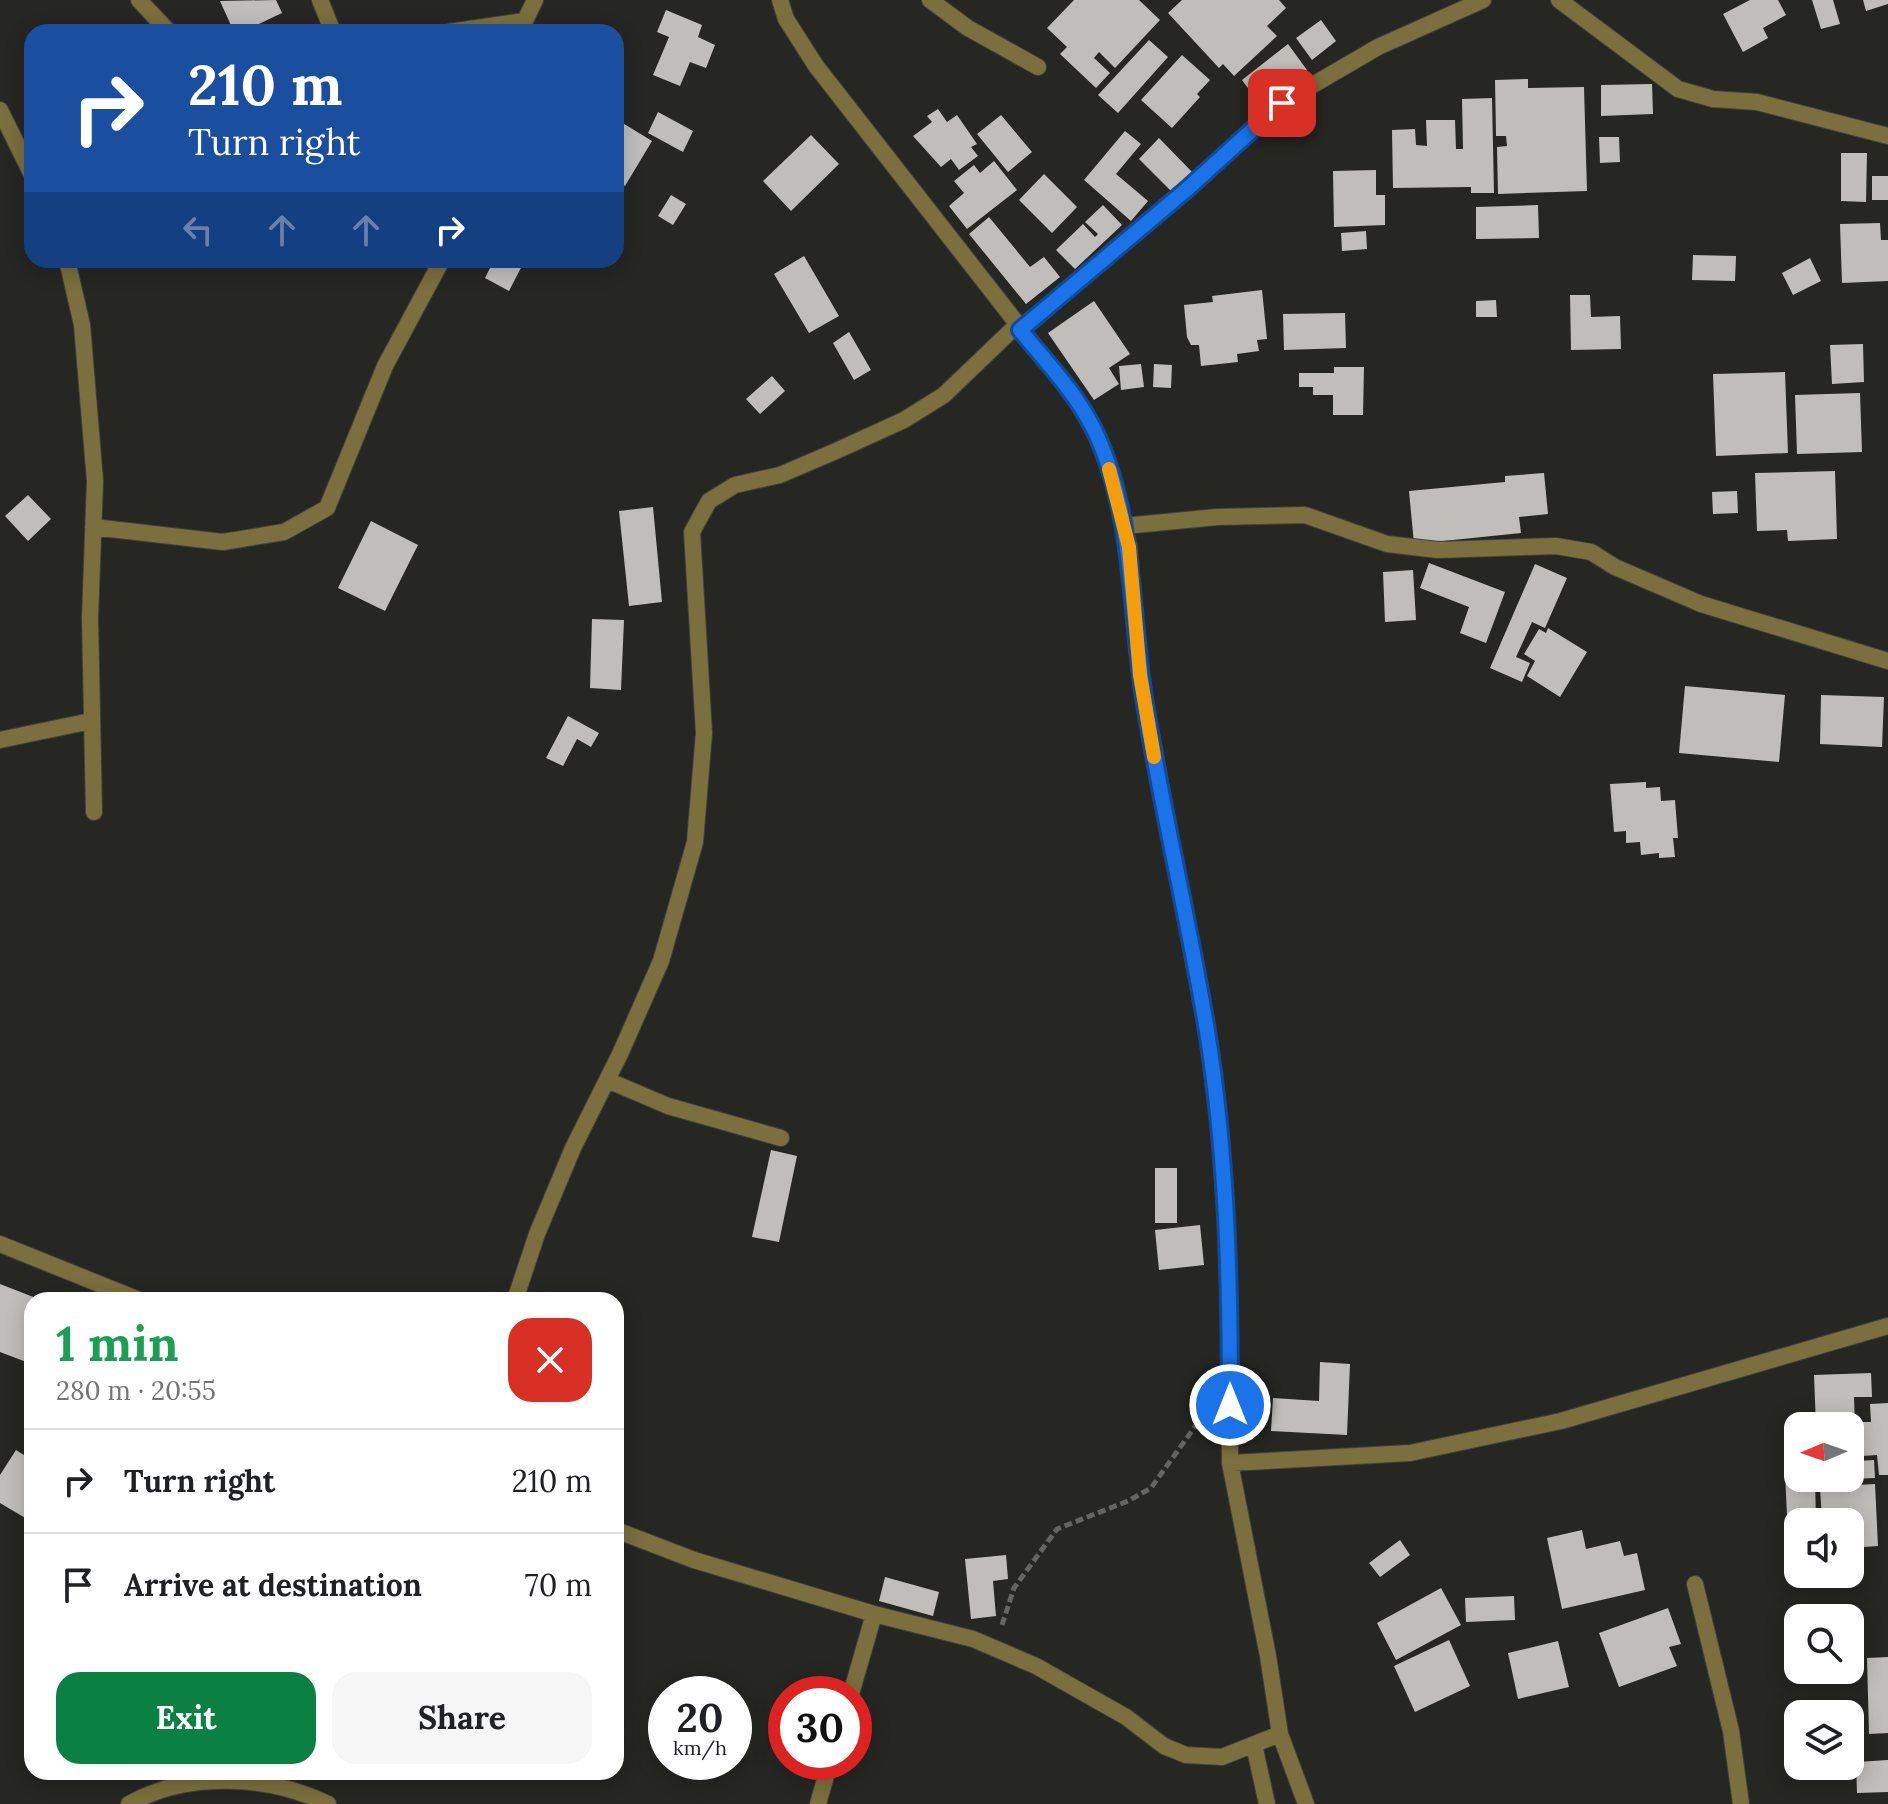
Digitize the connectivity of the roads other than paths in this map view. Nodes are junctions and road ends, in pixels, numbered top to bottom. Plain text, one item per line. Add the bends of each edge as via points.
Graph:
1 (139, 0) edge
2 (320, 0) edge
3 (535, 0) edge
4 (780, 0) edge
5 (930, 0) edge
6 (1483, 0) edge
7 (1559, 0) edge
8 (162, 24) edge
9 (330, 24) edge
10 (523, 24) edge
11 (1038, 67) dead end
12 (0, 110) edge
13 (1888, 136) edge
14 (24, 159) edge
15 (69, 268) edge
16 (438, 268) edge
17 (1018, 328) junction
18 (1124, 526) junction
19 (93, 527) junction
20 (1888, 661) edge
21 (91, 721) junction
22 (0, 740) edge
23 (94, 812) dead end
24 (607, 1080) junction
25 (781, 1138) dead end
26 (0, 1244) edge
27 (119, 1292) edge
28 (518, 1292) edge
29 (1888, 1326) edge
30 (1230, 1463) junction
31 (624, 1533) edge
32 (1695, 1584) dead end
33 (874, 1614) junction
34 (856, 1676) edge
35 (1280, 1734) junction
36 (1254, 1745) junction
37 (825, 1780) edge
38 (129, 1804) edge
39 (328, 1804) edge
40 (818, 1804) edge
41 (1267, 1804) edge
42 (1306, 1804) edge
43 (1741, 1804) edge

1 - 8 street
2 - 9 street
3 - 10 street
4 - 17 street via 816,66
5 - 11 street
6 - 17 street via 1378,47 1282,103
7 - 13 street via 1678,89 1713,99 1757,102
12 - 14 street
15 - 19 street via 82,325 95,481
16 - 19 street via 385,366 327,508 284,532 223,542
17 - 18 street via 1076,399 1097,437
17 - 24 street via 944,395 836,451 780,475 735,485 709,501 692,532 704,733 695,842 661,961
18 - 20 street via 1305,515 1387,544 1438,550 1556,546 1591,552 1701,604
18 - 30 street via 1140,675 1207,1032 1216,1107 1229,1269
19 - 21 street
21 - 22 street
21 - 23 street
24 - 25 street via 668,1106
24 - 28 street via 549,1205
26 - 27 street
29 - 30 street via 1561,1421 1410,1453
30 - 35 street
31 - 33 street via 694,1560
32 - 43 street via 1731,1731
33 - 34 street
33 - 36 street via 973,1639 1036,1666 1186,1755 1222,1757
35 - 36 street
35 - 42 street
36 - 41 street
37 - 40 street
38 - 39 street via 164,1788 247,1781

